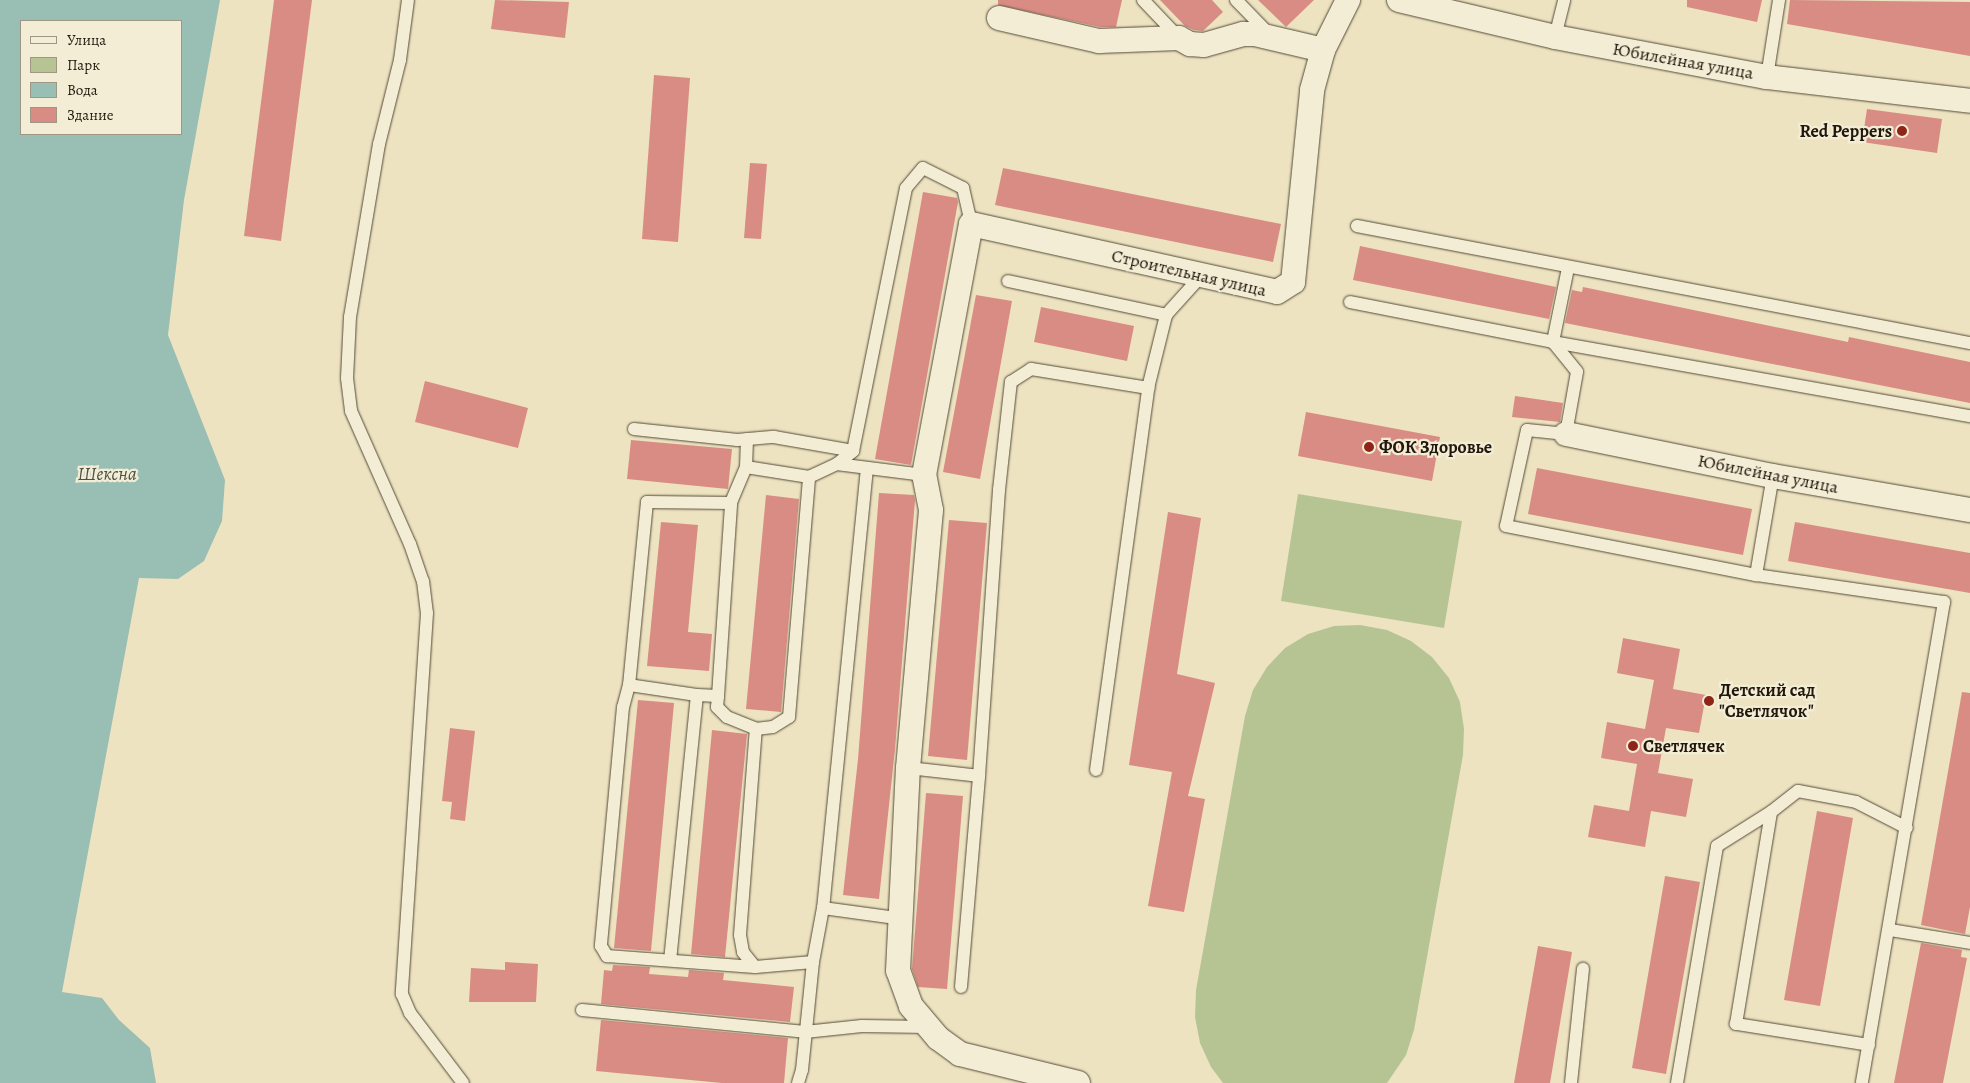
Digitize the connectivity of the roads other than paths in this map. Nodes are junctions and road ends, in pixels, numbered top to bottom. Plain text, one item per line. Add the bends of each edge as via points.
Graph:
1 (408, 0) edge
2 (1143, 0) edge
3 (1236, 0) edge
4 (1348, 0) edge
5 (1399, 0) edge
6 (1564, 0) edge
7 (1779, 0) edge
8 (1000, 18) dead end
9 (1179, 38) junction
10 (1274, 38) junction
11 (1555, 38) junction
12 (1323, 50) junction
13 (1767, 77) junction
14 (1970, 100) edge
15 (971, 224) junction
16 (1357, 226) dead end
17 (1568, 268) junction
18 (1202, 276) junction
19 (1008, 281) dead end
20 (1350, 302) dead end
21 (1166, 315) junction
22 (1553, 342) junction
23 (1970, 343) edge
24 (1148, 388) junction
25 (1970, 416) edge
26 (634, 429) dead end
27 (1566, 434) junction
28 (747, 439) junction
29 (853, 451) junction
30 (837, 464) junction
31 (746, 467) junction
32 (867, 468) junction
33 (924, 475) junction
34 (1773, 476) junction
35 (810, 477) junction
36 (730, 503) junction
37 (1970, 510) edge
38 (1756, 575) junction
39 (628, 685) junction
40 (697, 695) junction
41 (718, 696) junction
42 (756, 729) junction
43 (908, 768) junction
44 (1096, 770) dead end
45 (979, 776) junction
46 (1771, 812) junction
47 (1907, 828) junction
48 (822, 908) junction
49 (903, 919) junction
50 (1890, 930) junction
51 (1970, 943) edge
52 (670, 960) junction
53 (813, 962) junction
54 (755, 967) junction
55 (1584, 969) dead end
56 (961, 987) dead end
57 (582, 1010) dead end
58 (928, 1027) junction
59 (805, 1032) junction
60 (1869, 1045) junction
61 (463, 1083) edge
62 (798, 1083) edge
63 (1078, 1083) edge
64 (1571, 1083) edge
65 (1677, 1083) edge
66 (1862, 1083) edge

1 - 61 lane via 400,60 378,144 352,307 347,378 351,411 410,544 423,580 428,613 402,994 410,1013
2 - 9 lane
3 - 10 lane
4 - 12 street
5 - 11 street, Юбилейная улица
6 - 11 lane
7 - 13 lane
8 - 9 street via 1099,41
9 - 10 street via 1190,44 1204,45 1243,34
10 - 12 street
11 - 13 street, Юбилейная улица
12 - 18 street, Строительная улица via 1312,90 1293,282 1276,292
13 - 14 street, Юбилейная улица
15 - 18 street, Строительная улица
15 - 29 lane via 963,188 923,168 906,188
15 - 33 street
16 - 17 lane
17 - 22 lane
17 - 23 lane
18 - 21 lane
19 - 21 lane
20 - 22 lane
21 - 24 lane
22 - 25 lane
22 - 27 lane via 1577,372
24 - 44 lane
24 - 45 lane via 1031,368 1011,382
26 - 28 lane
27 - 34 street, Юбилейная улица
27 - 38 lane via 1527,430 1506,526
28 - 29 lane via 774,437
28 - 31 lane
29 - 30 lane
30 - 32 lane
30 - 35 lane
31 - 35 lane
31 - 36 lane
32 - 33 lane
32 - 48 lane
33 - 43 street via 931,510
34 - 37 street, Юбилейная улица
34 - 38 lane
35 - 42 lane via 788,717 773,727
36 - 39 lane via 647,502
36 - 41 lane
38 - 47 lane via 1944,602
39 - 40 lane
39 - 52 lane via 623,706 600,946 607,956
40 - 41 lane
40 - 52 lane
41 - 42 lane via 717,708 727,717
42 - 54 lane via 740,935 743,952
43 - 45 lane
43 - 49 street
45 - 56 lane
46 - 47 lane via 1798,791 1856,802
46 - 60 lane via 1736,1024
46 - 65 lane via 1717,846
47 - 50 lane
48 - 49 lane
48 - 53 lane
49 - 58 street via 898,971 911,1006
50 - 51 lane
50 - 60 lane
52 - 54 lane
53 - 54 lane
53 - 59 lane
55 - 64 lane
57 - 59 lane
58 - 59 lane via 862,1026
58 - 63 street via 960,1054
59 - 62 lane
60 - 66 lane

